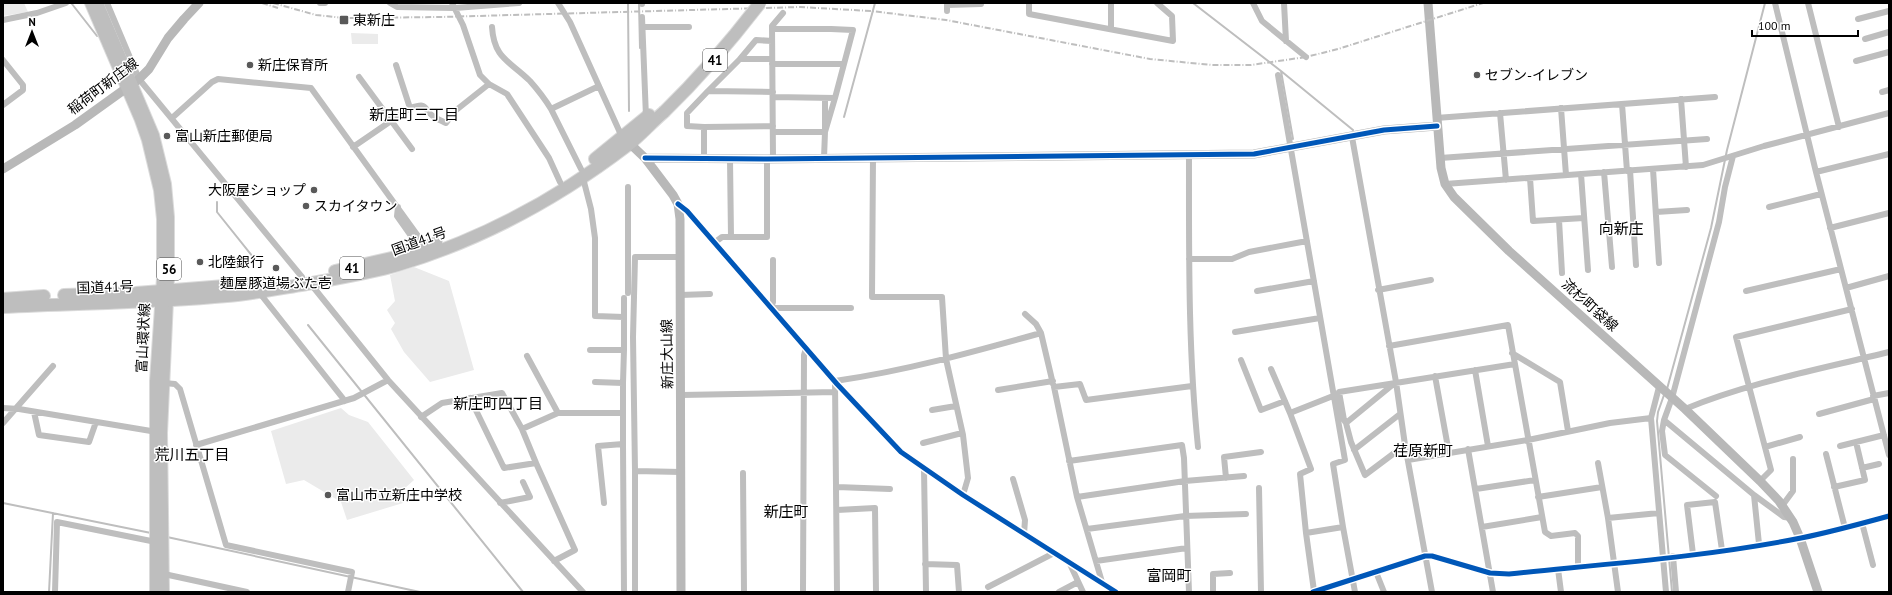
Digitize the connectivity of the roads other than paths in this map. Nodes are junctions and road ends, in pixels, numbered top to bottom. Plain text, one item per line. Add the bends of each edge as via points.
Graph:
1 (66, 3) edge
2 (90, 3) edge
3 (98, 3) edge
4 (107, 3) edge
5 (199, 3) edge
6 (320, 3) edge
7 (325, 3) edge
8 (390, 3) edge
9 (519, 3) edge
10 (558, 3) edge
11 (751, 3) edge
12 (760, 3) edge
13 (1029, 3) edge
14 (1111, 3) edge
15 (1157, 3) edge
16 (1252, 3) edge
17 (1284, 3) edge
18 (1428, 3) edge
19 (1775, 3) edge
20 (1808, 3) edge
21 (981, 4) dead end
22 (454, 5) edge
23 (947, 6) edge
24 (1889, 11) edge
25 (784, 13) dead end
26 (642, 17) dead end
27 (1858, 19) dead end
28 (3, 20) edge
29 (102, 22) junction
30 (689, 26) dead end
31 (492, 27) dead end
32 (643, 27) junction
33 (772, 29) junction
34 (1111, 29) junction
35 (1889, 32) edge
36 (1865, 39) dead end
37 (772, 41) junction
38 (1286, 41) junction
39 (1889, 52) edge
40 (1306, 57) dead end
41 (740, 59) junction
42 (3, 60) edge
43 (772, 62) junction
44 (1856, 62) dead end
45 (844, 64) junction
46 (396, 65) dead end
47 (1278, 76) dead end
48 (359, 77) dead end
49 (133, 83) junction
50 (489, 84) junction
51 (599, 86) junction
52 (1889, 90) edge
53 (708, 91) junction
54 (1882, 92) dead end
55 (773, 95) junction
56 (1715, 97) dead end
57 (825, 98) junction
58 (835, 98) junction
59 (1681, 99) junction
60 (1622, 104) junction
61 (3, 105) edge
62 (410, 108) junction
63 (551, 108) junction
64 (1561, 108) junction
65 (662, 109) junction
66 (1500, 113) junction
67 (1889, 113) edge
68 (646, 117) junction
69 (172, 118) junction
70 (391, 121) junction
71 (1437, 122) junction
72 (1839, 126) junction
73 (704, 127) junction
74 (773, 129) junction
75 (825, 132) junction
76 (1808, 134) junction
77 (1352, 137) junction
78 (1707, 139) dead end
79 (626, 140) junction
80 (1685, 141) junction
81 (1625, 146) junction
82 (353, 147) junction
83 (1291, 148) junction
84 (412, 149) dead end
85 (1564, 150) junction
86 (1889, 154) edge
87 (1189, 155) junction
88 (1504, 155) junction
89 (1733, 156) junction
90 (873, 157) junction
91 (645, 158) junction
92 (824, 158) junction
93 (1440, 158) junction
94 (704, 159) junction
95 (730, 159) junction
96 (770, 159) junction
97 (1686, 167) junction
98 (3, 169) edge
99 (1653, 169) junction
100 (1628, 170) junction
101 (1604, 172) junction
102 (1816, 172) junction
103 (582, 173) junction
104 (1581, 174) junction
105 (1566, 175) junction
106 (1530, 178) junction
107 (1506, 180) junction
108 (560, 182) junction
109 (1445, 184) junction
110 (628, 187) dead end
111 (1821, 194) junction
112 (678, 204) junction
113 (1769, 208) dead end
114 (1687, 210) dead end
115 (1656, 212) junction
116 (1889, 214) edge
117 (1584, 218) junction
118 (1559, 220) junction
119 (1830, 228) junction
120 (731, 236) junction
121 (1307, 241) junction
122 (714, 243) junction
123 (628, 250) junction
124 (425, 251) junction
125 (635, 257) junction
126 (679, 257) junction
127 (1189, 259) junction
128 (773, 260) dead end
129 (1659, 264) dead end
130 (1636, 265) dead end
131 (1612, 268) dead end
132 (1841, 268) junction
133 (1588, 270) dead end
134 (1562, 273) dead end
135 (1889, 276) edge
136 (306, 280) junction
137 (1431, 280) dead end
138 (1314, 281) junction
139 (256, 288) junction
140 (1846, 288) junction
141 (1378, 290) junction
142 (1257, 291) dead end
143 (1746, 291) dead end
144 (628, 293) dead end
145 (710, 294) dead end
146 (680, 295) junction
147 (164, 296) junction
148 (624, 298) dead end
149 (3, 299) edge
150 (3, 307) edge
151 (771, 308) junction
152 (852, 308) dead end
153 (1852, 309) junction
154 (1025, 314) dead end
155 (624, 317) junction
156 (1320, 318) junction
157 (1235, 332) dead end
158 (1041, 334) junction
159 (1389, 346) junction
160 (806, 348) junction
161 (590, 350) dead end
162 (624, 350) junction
163 (1512, 352) junction
164 (1889, 352) edge
165 (526, 356) dead end
166 (1863, 358) junction
167 (946, 360) junction
168 (1241, 360) dead end
169 (1515, 364) junction
170 (53, 366) dead end
171 (1271, 369) dead end
172 (1475, 370) junction
173 (1435, 376) junction
174 (388, 380) junction
175 (835, 381) junction
176 (594, 382) dead end
177 (623, 382) junction
178 (1396, 382) junction
179 (164, 383) junction
180 (1053, 384) junction
181 (1192, 386) junction
182 (1659, 387) junction
183 (1749, 387) junction
184 (998, 390) dead end
185 (835, 392) junction
186 (803, 393) junction
187 (1889, 393) edge
188 (1335, 394) junction
189 (681, 395) junction
190 (1671, 397) junction
191 (470, 398) junction
192 (1874, 398) junction
193 (345, 401) junction
194 (1285, 401) junction
195 (956, 406) junction
196 (3, 408) edge
197 (16, 409) junction
198 (1684, 409) junction
199 (932, 410) dead end
200 (34, 412) junction
201 (558, 413) junction
202 (623, 413) junction
203 (1290, 413) junction
204 (1400, 414) junction
205 (1819, 414) dead end
206 (421, 416) junction
207 (1651, 418) junction
208 (1664, 420) junction
209 (96, 422) junction
210 (3, 423) edge
211 (1346, 423) junction
212 (522, 429) junction
213 (158, 432) junction
214 (1568, 432) junction
215 (962, 433) junction
216 (1884, 435) junction
217 (1800, 437) dead end
218 (1528, 440) junction
219 (1856, 442) junction
220 (923, 443) dead end
221 (196, 444) junction
222 (623, 444) junction
223 (1405, 445) junction
224 (1488, 446) junction
225 (1840, 446) dead end
226 (1765, 447) junction
227 (1198, 448) dead end
228 (1354, 450) junction
229 (1468, 450) junction
230 (1261, 452) dead end
231 (1449, 453) junction
232 (1826, 454) dead end
233 (1889, 455) edge
234 (1792, 459) dead end
235 (1408, 460) junction
236 (1069, 461) junction
237 (536, 463) junction
238 (1598, 464) dead end
239 (1879, 464) dead end
240 (1862, 468) junction
241 (924, 469) junction
242 (635, 471) junction
243 (681, 472) junction
244 (743, 473) dead end
245 (1244, 476) dead end
246 (1226, 478) junction
247 (1013, 479) dead end
248 (1535, 480) junction
249 (1185, 481) junction
250 (1760, 481) junction
251 (523, 482) dead end
252 (837, 487) junction
253 (1602, 487) junction
254 (1834, 487) junction
255 (1259, 488) dead end
256 (890, 489) dead end
257 (1476, 489) junction
258 (963, 495) junction
259 (1754, 495) junction
260 (1716, 496) dead end
261 (1077, 497) junction
262 (1538, 497) junction
263 (500, 503) junction
264 (604, 504) dead end
265 (1782, 506) junction
266 (837, 510) junction
267 (1659, 513) junction
268 (1246, 514) dead end
269 (1185, 516) junction
270 (1889, 516) edge
271 (1542, 517) junction
272 (1608, 518) junction
273 (1791, 518) junction
274 (1862, 523) junction
275 (1343, 527) junction
276 (1482, 527) junction
277 (1845, 528) junction
278 (1087, 529) junction
279 (1306, 533) junction
280 (1024, 534) junction
281 (1800, 538) junction
282 (158, 540) junction
283 (1759, 544) junction
284 (1187, 548) junction
285 (1722, 550) junction
286 (1054, 553) junction
287 (1693, 554) junction
288 (1425, 556) junction
289 (1673, 556) junction
290 (1663, 557) junction
291 (554, 561) junction
292 (1096, 561) junction
293 (1069, 562) junction
294 (925, 564) junction
295 (1614, 564) junction
296 (1872, 565) dead end
297 (1578, 567) junction
298 (1558, 569) junction
299 (1376, 572) junction
300 (1230, 573) dead end
301 (1490, 573) junction
302 (164, 574) junction
303 (1352, 580) junction
304 (1078, 582) junction
305 (1102, 582) junction
306 (988, 587) dead end
307 (55, 592) edge
308 (155, 592) edge
309 (164, 592) edge
310 (246, 592) edge
311 (348, 592) edge
312 (583, 592) edge
313 (624, 592) edge
314 (635, 592) edge
315 (681, 592) edge
316 (744, 592) edge
317 (803, 592) edge
318 (837, 592) edge
319 (876, 592) edge
320 (926, 592) edge
321 (958, 592) edge
322 (1059, 592) edge
323 (1083, 592) edge
324 (1116, 592) edge
325 (1189, 592) edge
326 (1213, 592) edge
327 (1261, 592) edge
328 (1314, 592) edge
329 (1355, 592) edge
330 (1384, 592) edge
331 (1432, 592) edge
332 (1493, 592) edge
333 (1561, 592) edge
334 (1618, 592) edge
335 (1666, 592) edge
336 (1676, 592) edge
337 (1818, 592) edge

1 - 28 street via 37,13
2 - 29 main road, 富山環状線 / 56
3 - 29 main road, 富山環状線 / 56
4 - 49 street
5 - 49 main road, 稲荷町新庄線 via 168,38 149,68
6 - 7 street
8 - 22 street via 397,7
9 - 22 street
10 - 51 street via 570,22
11 - 65 highway, 国道41号 / 41
12 - 65 highway, 国道41号 / 41, bridge via 696,81
13 - 34 street via 1029,14
14 - 34 street
15 - 34 street via 1172,16 1173,41
16 - 38 street via 1262,21
17 - 38 street
18 - 71 main road, 流杉町袋線
19 - 76 street
20 - 72 street
21 - 23 street
22 - 50 street via 480,75
24 - 27 street
25 - 33 street
26 - 32 street
29 - 49 main road, 富山環状線 / 56
30 - 32 street
31 - 63 street via 493,41 498,52 529,80
32 - 68 street
33 - 37 street
33 - 45 street via 853,30
35 - 36 street
37 - 41 street via 756,40
37 - 43 street
38 - 40 street
39 - 44 street
41 - 43 street
41 - 53 street
42 - 61 street via 23,85 23,90
43 - 45 street
43 - 55 street
45 - 58 street
46 - 62 street
47 - 83 street
48 - 70 street
49 - 69 street
49 - 98 main road, 稲荷町新庄線 via 75,125
49 - 147 main road, 富山環状線 / 56 via 159,190
50 - 62 street via 455,110 446,123 434,116 426,106 421,104
50 - 108 street via 507,94 549,158
51 - 63 street
51 - 79 street
52 - 54 street
53 - 55 street
53 - 73 street via 687,113 687,126
55 - 57 street
55 - 74 street
56 - 59 street
57 - 58 street
57 - 75 street
58 - 75 street
59 - 60 street
59 - 80 street
60 - 64 street
60 - 81 street
62 - 70 street
63 - 103 street
64 - 66 street
64 - 85 street
65 - 68 highway, 国道41号 / 41
65 - 79 highway, 国道41号 / 41
66 - 71 street
66 - 88 street
67 - 72 street
68 - 79 highway, 国道41号 / 41
69 - 82 street via 218,79 311,88
69 - 136 street
70 - 82 street
70 - 84 street
71 - 77 main road
71 - 93 main road, 流杉町袋線
72 - 76 street
73 - 74 street
73 - 94 street
74 - 75 street
74 - 96 street
75 - 92 street
76 - 89 street
76 - 102 street
77 - 83 main road
77 - 141 street
78 - 80 street
79 - 91 main road, 新庄大山線
79 - 103 highway, 国道41号 / 41
80 - 81 street
80 - 97 street
81 - 85 street
81 - 100 street
82 - 124 street via 398,207 397,216
83 - 87 main road via 1254,154
83 - 121 street
85 - 88 street
85 - 105 street
86 - 102 street
87 - 90 main road
87 - 127 street
88 - 93 street
88 - 107 street
89 - 97 street
89 - 190 street via 1719,222
90 - 92 main road
90 - 167 street via 872,298 942,297
91 - 94 main road
91 - 112 main road, 新庄大山線
92 - 96 main road
93 - 109 main road, 流杉町袋線
94 - 95 main road
95 - 96 main road
95 - 120 street
96 - 120 street via 767,237
97 - 99 street
99 - 100 street
99 - 115 street
100 - 101 street
100 - 130 street
101 - 104 street
101 - 131 street
102 - 111 street
103 - 108 highway, 国道41号 / 41
103 - 124 highway, 国道41号 / 41 via 485,232
103 - 155 street via 595,238 595,316
104 - 105 street
104 - 117 street
105 - 106 street
106 - 107 street
106 - 118 street via 1533,222
107 - 109 street
108 - 124 highway, 国道41号 / 41 via 481,225
109 - 182 main road, 流杉町袋線 via 1454,198 1509,251
110 - 123 street
111 - 113 street
111 - 119 street
112 - 122 street
112 - 126 main road, 新庄大山線
114 - 115 street
115 - 129 street
116 - 119 street
117 - 118 street
117 - 133 street
118 - 134 street
119 - 132 street
120 - 122 street
121 - 127 street via 1249,252 1232,258
121 - 138 street
122 - 151 street
123 - 125 street
123 - 144 street
124 - 136 highway, 国道41号 / 41
125 - 126 street
125 - 242 street
126 - 146 main road, 新庄大山線
127 - 181 street
128 - 151 street
132 - 140 street
132 - 143 street
135 - 140 street
136 - 139 highway, 国道41号 / 41
136 - 174 street
137 - 141 street
138 - 142 street
138 - 156 street
139 - 147 highway, 国道41号 / 41
139 - 193 street
140 - 153 street
141 - 159 street
145 - 146 street
146 - 189 main road, 新庄大山線
147 - 149 highway, 国道41号 / 41
147 - 150 highway, 国道41号 / 41
147 - 179 main road, 富山環状線 / 56
147 - 213 main road, 富山環状線 / 56 via 154,382
148 - 155 street
151 - 152 street
151 - 160 street
153 - 166 street
153 - 183 street via 1736,338
154 - 158 street via 1036,324
155 - 162 street
156 - 157 street
156 - 188 street
158 - 167 street
158 - 180 street
159 - 163 street via 1508,325
159 - 178 street
160 - 175 street
160 - 186 street
161 - 162 street
162 - 177 street
163 - 169 street
163 - 214 street via 1560,382
164 - 166 street
165 - 201 street
166 - 183 street
166 - 192 street
167 - 175 street via 874,376
167 - 195 street
168 - 194 street via 1260,410
169 - 172 street
169 - 218 street
170 - 197 street
171 - 194 street
172 - 173 street
172 - 224 street
173 - 178 street
173 - 231 street
174 - 193 street
174 - 206 street
175 - 185 street
175 - 241 street via 901,452
176 - 177 street
177 - 202 street
178 - 188 street
178 - 204 street
178 - 211 street
179 - 213 main road, 富山環状線 / 56
179 - 221 street via 175,384 180,389
180 - 181 street via 1080,384 1086,400
180 - 184 street
180 - 236 street
181 - 227 street
182 - 190 main road, 流杉町袋線
182 - 207 street
183 - 198 street via 1713,397
183 - 226 street
185 - 186 street
185 - 252 street
186 - 189 street
186 - 317 street
187 - 192 street
188 - 203 street
188 - 211 street
188 - 275 street via 1345,460 1333,464
189 - 243 main road, 新庄大山線
190 - 198 main road, 流杉町袋線
190 - 208 street
191 - 206 street via 442,404
191 - 212 street via 502,393
191 - 237 street via 504,468
192 - 205 street
192 - 216 street
193 - 221 street
194 - 203 street
195 - 199 street
195 - 215 street
196 - 197 street
197 - 200 street
197 - 210 street
198 - 250 main road, 流杉町袋線
200 - 209 street
200 - 209 street via 39,435 89,442
201 - 202 street
201 - 212 street
202 - 222 street
203 - 279 street via 1311,470 1300,474
204 - 223 street
204 - 228 street
206 - 263 street
207 - 214 street via 1610,422
207 - 267 street
208 - 259 street
208 - 260 street via 1662,430 1665,455
209 - 213 street
211 - 228 street
212 - 237 street
213 - 282 main road, 富山環状線 / 56
214 - 218 street
215 - 220 street
215 - 258 street via 968,478
216 - 219 street
216 - 233 street
217 - 226 street
218 - 224 street
218 - 248 street
219 - 225 street
219 - 240 street
221 - 311 street via 226,545 352,572
222 - 264 street via 598,446
222 - 313 street
223 - 228 street via 1365,475
223 - 235 street
224 - 229 street
226 - 250 street via 1771,470
229 - 231 street
229 - 257 street
230 - 246 street via 1224,457
231 - 235 street
232 - 254 street
234 - 265 street via 1792,491
235 - 288 street
236 - 249 street via 1182,444
236 - 261 street
237 - 291 street via 575,550
238 - 253 street
239 - 240 street
240 - 254 street via 1865,480
241 - 258 street
241 - 294 street
242 - 243 street
242 - 314 street
243 - 315 main road, 新庄大山線
244 - 316 street
245 - 246 street
246 - 249 street
247 - 280 street via 1024,520
248 - 257 street
248 - 262 street
249 - 261 street
249 - 269 street
250 - 265 main road, 流杉町袋線
251 - 263 street via 530,497
252 - 256 street
252 - 266 street
253 - 262 street
253 - 272 street
254 - 277 street
255 - 327 street
257 - 276 street
258 - 280 street
259 - 273 street via 1784,517
259 - 283 street
261 - 278 street
262 - 271 street
263 - 291 street
265 - 273 main road, 流杉町袋線
266 - 318 street
266 - 319 street via 875,508
267 - 272 street
267 - 290 street
268 - 269 street
269 - 278 street
269 - 284 street
270 - 274 street
271 - 276 street
271 - 297 street via 1545,532 1551,536 1578,536
272 - 295 street
273 - 281 main road, 流杉町袋線
274 - 277 street
274 - 296 street
275 - 279 street
275 - 303 street
276 - 301 street
277 - 281 street
278 - 292 street
279 - 328 street
280 - 286 street
281 - 283 street
281 - 337 main road, 流杉町袋線
282 - 302 main road, 富山環状線 / 56
282 - 307 street via 57,522
282 - 308 main road, 富山環状線 / 56
283 - 285 street
284 - 292 street
284 - 325 street
285 - 287 street
285 - 287 street via 1715,502 1687,505
286 - 293 street
286 - 306 street
287 - 289 street
288 - 299 street
288 - 301 street
288 - 331 street
289 - 290 street
289 - 336 street
290 - 295 street
290 - 335 street
291 - 312 street
292 - 305 street
293 - 304 street
293 - 305 street
294 - 320 street
294 - 321 street via 957,565
295 - 297 street
295 - 334 street
297 - 298 street
298 - 301 street via 1509,574
298 - 333 street
299 - 303 street
299 - 330 street
300 - 326 street via 1213,574
301 - 332 street
302 - 309 main road, 富山環状線 / 56
302 - 310 street
303 - 328 street
303 - 329 street
304 - 322 street
304 - 323 street
305 - 324 street

